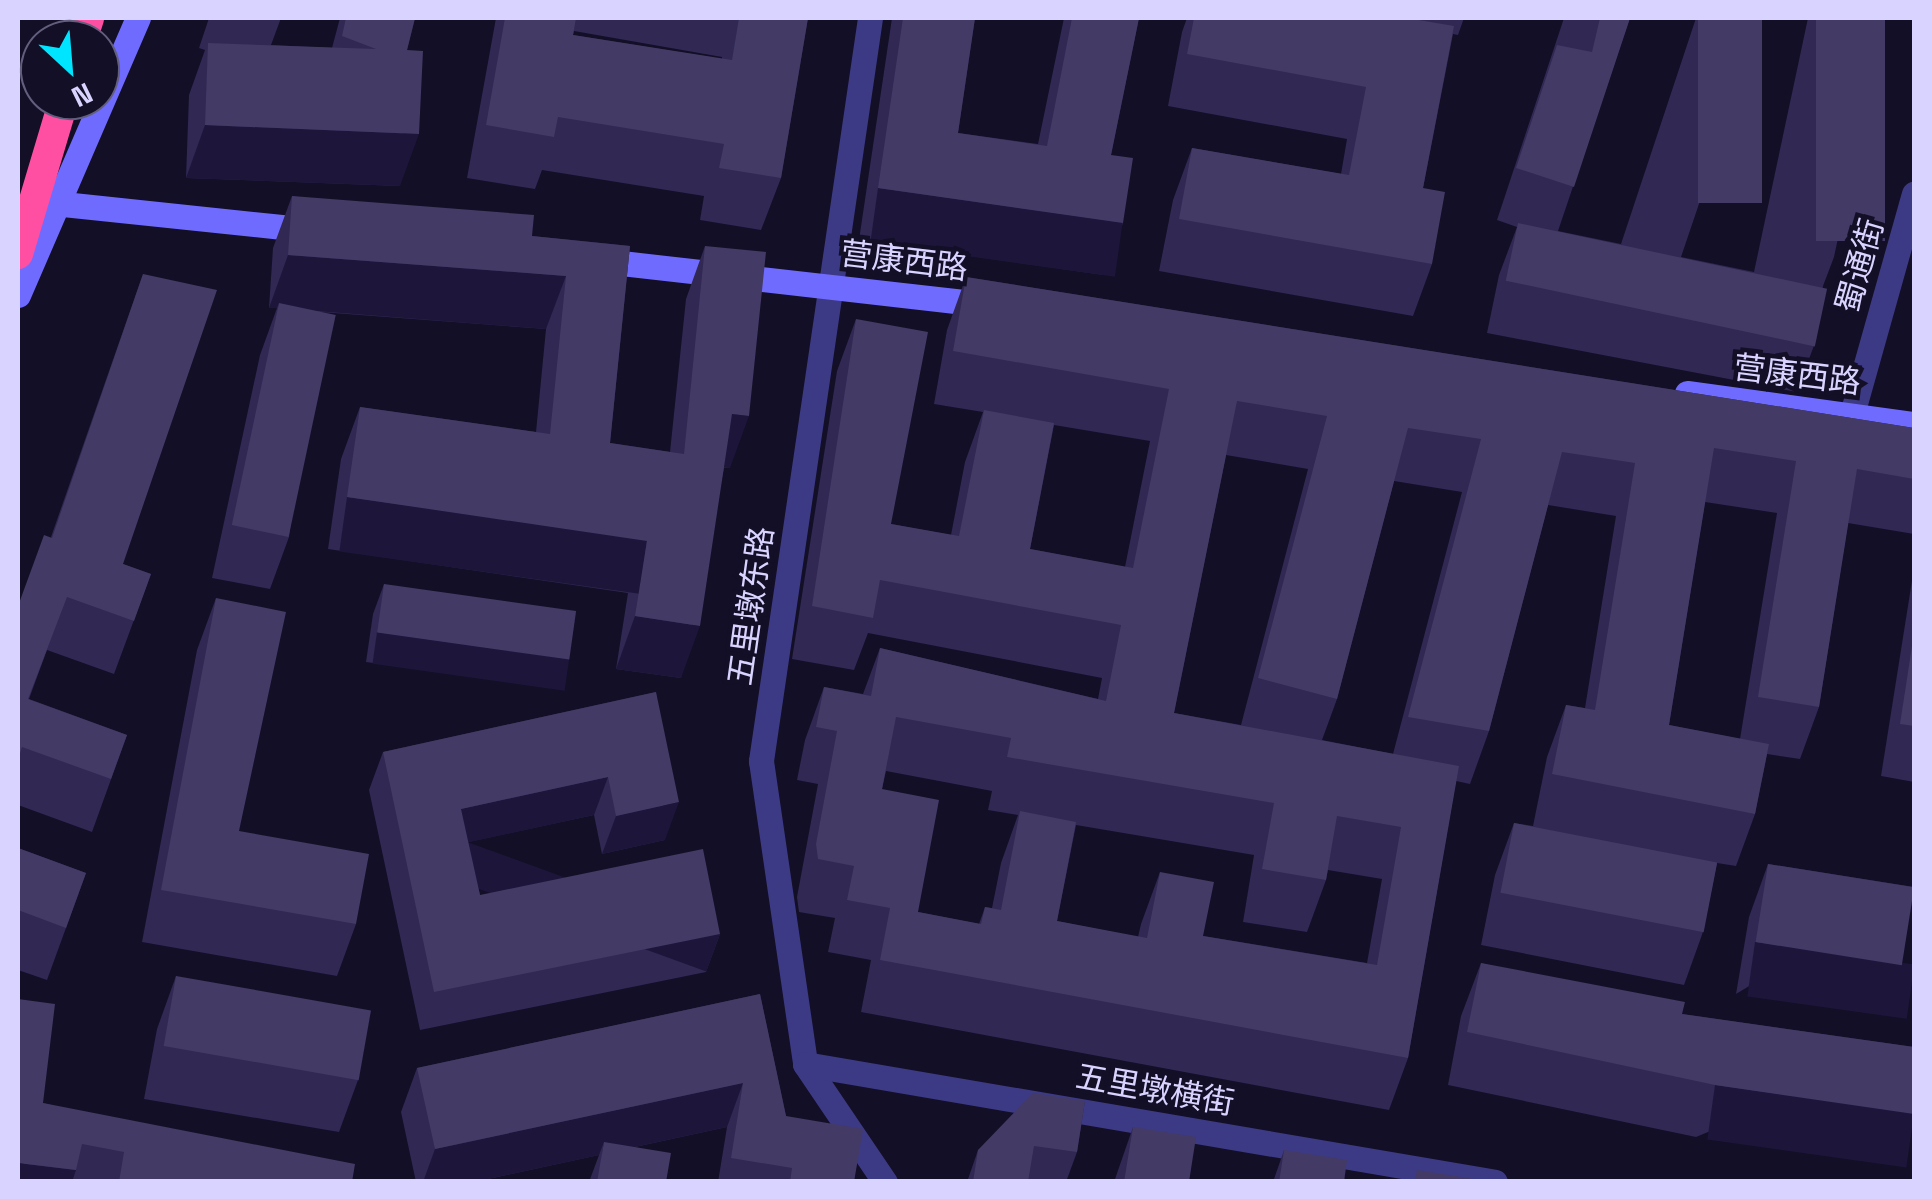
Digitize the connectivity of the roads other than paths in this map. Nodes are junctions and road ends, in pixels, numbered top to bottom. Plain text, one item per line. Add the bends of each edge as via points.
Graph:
1 (138, 18) edge
2 (870, 18) edge
3 (58, 120) edge
4 (1914, 194) edge
5 (63, 204) junction
6 (338, 232) edge
7 (18, 254) edge
8 (574, 258) edge
9 (830, 284) junction
10 (18, 295) edge
11 (1026, 309) edge
12 (1656, 389) edge
13 (1852, 414) junction
14 (1914, 424) edge
15 (805, 1064) junction
16 (884, 1182) edge
17 (1495, 1182) edge

1 - 5 street
2 - 9 street, 五里墩东路
3 - 7 highway
4 - 13 street, 蜀通街
5 - 6 street
5 - 10 street
8 - 9 street, 营康西路
9 - 11 street, 营康西路
9 - 15 street, 五里墩东路 via 761,761
12 - 13 street, 营康西路
13 - 14 street, 营康西路
15 - 16 street, 五里墩东路
15 - 17 street, 五里墩横街

